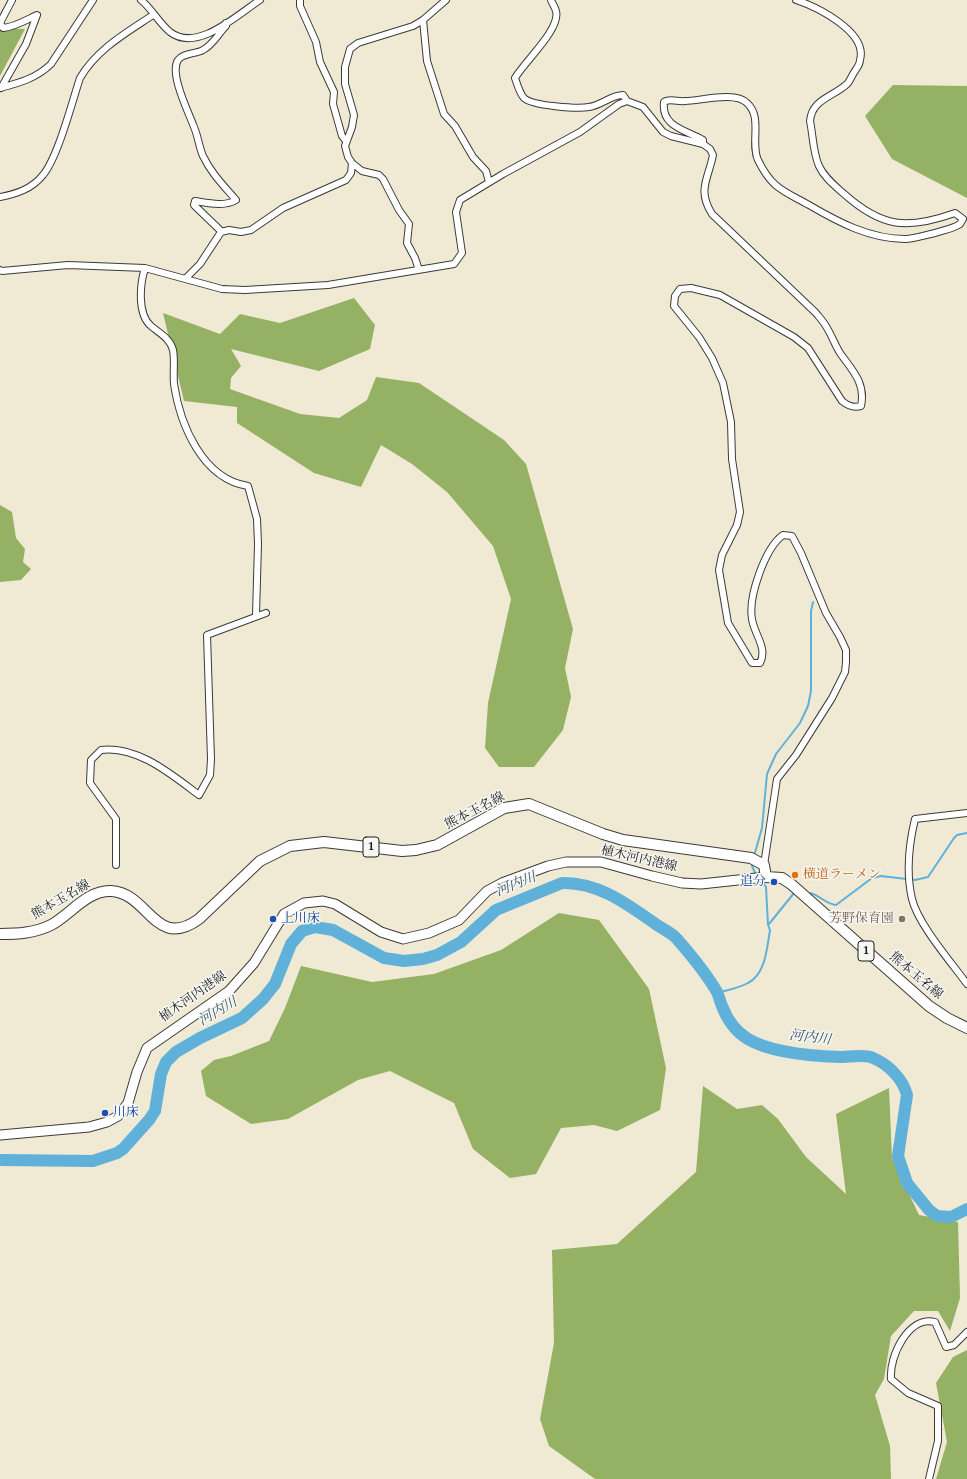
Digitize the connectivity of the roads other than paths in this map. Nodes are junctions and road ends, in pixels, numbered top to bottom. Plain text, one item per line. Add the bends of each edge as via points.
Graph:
1 (12, 0) edge
2 (93, 0) edge
3 (141, 0) edge
4 (260, 0) edge
5 (300, 0) edge
6 (446, 0) edge
7 (550, 0) edge
8 (796, 0) edge
9 (153, 15) junction
10 (423, 20) junction
11 (226, 23) junction
12 (1, 88) edge
13 (627, 101) junction
14 (346, 141) junction
15 (702, 144) junction
16 (352, 163) junction
17 (489, 182) junction
18 (0, 197) edge
19 (222, 232) junction
20 (145, 268) junction
21 (0, 270) edge
22 (419, 270) junction
23 (186, 278) junction
24 (266, 613) dead end
25 (256, 615) junction
26 (967, 813) edge
27 (116, 865) dead end
28 (764, 865) junction
29 (766, 877) junction
30 (0, 934) edge
31 (967, 984) edge
32 (967, 1028) edge
33 (0, 1135) edge
34 (967, 1332) edge
35 (929, 1479) edge

1 - 12 street via 0,23 4,28 13,27 37,14 26,44
2 - 12 street via 51,64 43,72
3 - 9 street
4 - 11 street
5 - 14 street via 300,6 316,42 320,62 334,92 333,104 342,136
6 - 10 street
7 - 13 street via 557,12 554,26 515,78 524,98 534,103 570,108 589,107 616,95 623,95
8 - 15 street via 822,11 853,35 861,52 860,60 847,84 818,103 810,114 819,165 826,176 860,208 876,217 909,225 934,221 955,213 963,219 960,224 905,239 842,224 776,187 754,150 755,121 753,111 746,101 736,98 703,98 686,102 664,102 667,120 677,128 703,140
9 - 11 street via 175,36 192,39
9 - 18 street via 105,48 86,68 80,78 54,155 43,176 15,194
10 - 14 street via 413,26 362,41 350,50 345,67 345,84 354,115
10 - 17 street via 427,61 444,114 486,171
11 - 19 street via 211,45 202,51 180,57 176,66 185,108 194,125 203,156 236,200 216,204 195,202 194,205
13 - 15 street via 643,107 663,132
13 - 17 street via 580,132
14 - 16 street via 346,151
15 - 28 street via 710,149 713,155 704,183 704,197 709,210 816,313 828,328 839,352 856,374 863,397 861,406 847,406 808,348 794,337 720,295 691,288 680,289 675,296 674,306 699,337 723,383 730,422 732,459 740,512 737,525 722,555 719,570 728,623 752,663 760,663 763,649 751,619 755,590 775,542 783,535 792,536 846,650 845,672 832,698 796,755 777,779
16 - 19 street via 351,172 346,180 283,208 251,230
16 - 22 street via 362,171 379,175 387,183 396,206 409,224 407,243
17 - 22 street via 460,200 457,205 462,253 458,262
19 - 23 street via 200,264
20 - 21 street via 68,265 2,272
20 - 23 street
20 - 25 street via 142,285 143,314 151,326 168,340 173,350 174,386 182,418 194,443 210,466 230,481 248,486 257,519
22 - 23 street via 328,285 246,290 222,289
24 - 25 street
25 - 27 street via 206,635 211,759 210,775 199,795 172,774 135,754 107,749 101,750 91,760 90,783 116,819
26 - 31 street via 915,819 911,835 910,878 912,900 924,922
28 - 29 main road
28 - 30 main road, 熊本玉名線 / 1 via 751,858 623,840 529,804 504,808 437,845 416,850 402,851 324,842 290,846 260,861 188,927 175,930 164,926 126,896 110,891 94,895 60,920 39,930
29 - 32 main road, 熊本玉名線 / 1 via 782,878 791,884 929,1006
29 - 33 main road, 植木河内港線 via 701,884 667,879 601,862 566,862 502,883 488,891 459,920 429,933 403,939 381,932 335,904 323,901 304,903 284,914 254,963 229,991 147,1048 128,1103 118,1116 108,1122 88,1127
34 - 35 street via 954,1344 946,1347 935,1322 921,1322 909,1332 893,1358 891,1379 908,1393 938,1406 938,1441

